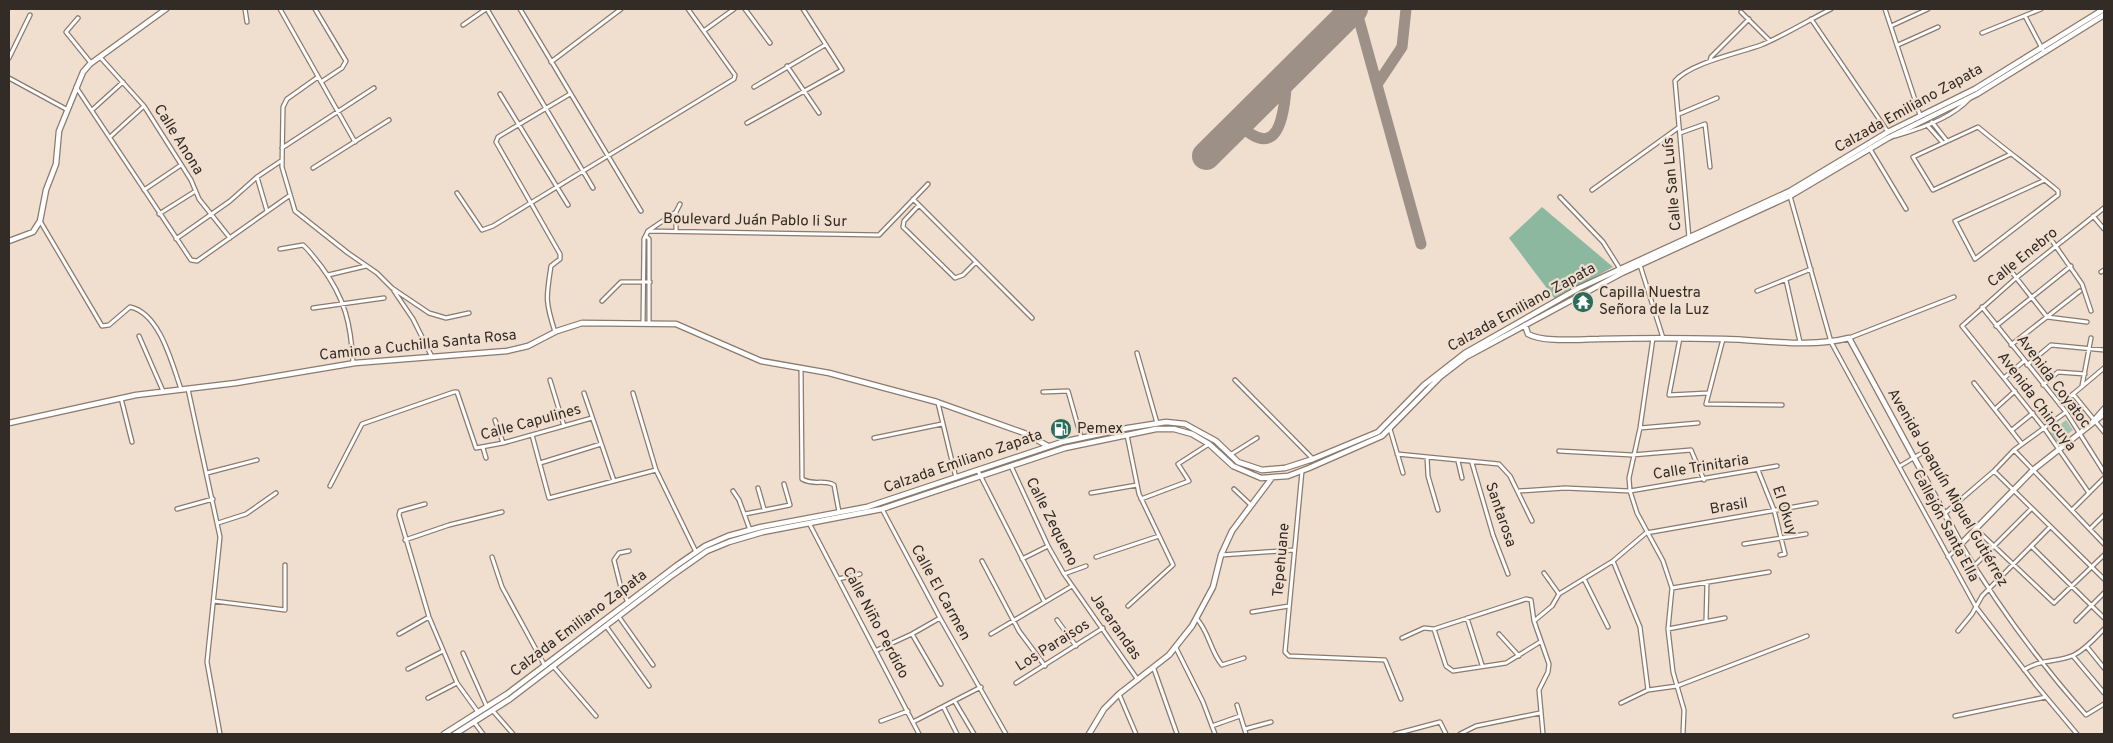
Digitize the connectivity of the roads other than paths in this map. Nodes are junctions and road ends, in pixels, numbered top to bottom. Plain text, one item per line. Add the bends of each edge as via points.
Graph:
1 (166, 9) edge
2 (245, 9) edge
3 (280, 9) edge
4 (315, 9) edge
5 (487, 9) edge
6 (621, 9) edge
7 (688, 9) edge
8 (734, 9) edge
9 (745, 9) edge
10 (803, 9) edge
11 (1830, 9) edge
12 (1885, 9) edge
13 (1928, 9) edge
14 (2041, 9) edge
15 (2103, 9) edge
16 (522, 10) edge
17 (1741, 12) dead end
18 (30, 15) dead end
19 (2104, 15) edge
20 (2025, 16) junction
21 (78, 18) dead end
22 (1749, 19) junction
23 (1811, 19) junction
24 (248, 22) dead end
25 (463, 25) dead end
26 (1891, 26) junction
27 (1938, 27) dead end
28 (705, 30) junction
29 (1982, 33) dead end
30 (1770, 41) junction
31 (770, 43) dead end
32 (825, 45) junction
33 (1898, 45) junction
34 (2041, 47) junction
35 (2044, 52) junction
36 (100, 57) junction
37 (9, 58) edge
38 (551, 62) junction
39 (1710, 62) junction
40 (91, 63) junction
41 (788, 66) junction
42 (318, 77) junction
43 (9, 78) edge
44 (124, 82) junction
45 (321, 82) junction
46 (76, 87) junction
47 (754, 87) dead end
48 (374, 88) dead end
49 (804, 91) junction
50 (500, 94) dead end
51 (570, 94) junction
52 (1971, 96) junction
53 (1717, 98) dead end
54 (144, 106) junction
55 (66, 109) junction
56 (92, 110) junction
57 (546, 110) junction
58 (338, 112) junction
59 (819, 113) dead end
60 (1678, 114) junction
61 (1920, 115) junction
62 (389, 120) dead end
63 (1932, 122) junction
64 (747, 123) dead end
65 (519, 125) junction
66 (1927, 125) junction
67 (1679, 128) junction
68 (1888, 132) junction
69 (1680, 133) junction
70 (110, 137) junction
71 (1888, 138) junction
72 (355, 142) junction
73 (1945, 142) junction
74 (282, 148) junction
75 (1870, 149) junction
76 (2011, 154) junction
77 (607, 156) junction
78 (281, 161) junction
79 (181, 165) junction
80 (1710, 167) dead end
81 (313, 168) dead end
82 (583, 172) junction
83 (257, 177) junction
84 (2045, 180) junction
85 (928, 184) dead end
86 (557, 186) junction
87 (593, 188) dead end
88 (144, 190) junction
89 (1592, 190) dead end
90 (194, 192) junction
91 (457, 193) dead end
92 (289, 196) junction
93 (1790, 196) junction
94 (1560, 197) dead end
95 (913, 199) junction
96 (1774, 202) junction
97 (531, 204) junction
98 (680, 204) dead end
99 (568, 205) dead end
100 (919, 206) junction
101 (1906, 209) dead end
102 (2103, 209) edge
103 (267, 211) junction
104 (641, 211) dead end
105 (676, 212) junction
106 (159, 214) junction
107 (210, 214) junction
108 (2093, 216) junction
109 (40, 221) junction
110 (2104, 229) edge
111 (648, 231) junction
112 (676, 231) junction
113 (2048, 235) dead end
114 (646, 236) junction
115 (230, 238) junction
116 (1689, 239) junction
117 (176, 240) junction
118 (9, 241) edge
119 (1680, 244) junction
120 (2057, 245) junction
121 (280, 249) dead end
122 (976, 262) junction
123 (1640, 265) junction
124 (366, 266) junction
125 (2007, 266) dead end
126 (2071, 266) junction
127 (1620, 269) junction
128 (1812, 269) junction
129 (328, 276) junction
130 (2016, 278) junction
131 (1786, 280) junction
132 (644, 282) junction
133 (650, 282) junction
134 (392, 288) junction
135 (2080, 290) dead end
136 (1757, 291) dead end
137 (2031, 297) junction
138 (384, 298) dead end
139 (1954, 298) dead end
140 (602, 301) dead end
141 (344, 303) junction
142 (1982, 307) junction
143 (313, 308) dead end
144 (2091, 311) dead end
145 (469, 313) dead end
146 (2047, 317) junction
147 (1032, 318) dead end
148 (1525, 319) junction
149 (2087, 322) dead end
150 (643, 323) junction
151 (649, 323) junction
152 (1525, 326) junction
153 (1962, 326) joint
154 (1996, 326) junction
155 (556, 332) junction
156 (139, 336) dead end
157 (1654, 338) junction
158 (1663, 338) junction
159 (1680, 338) junction
160 (1849, 338) junction
161 (2091, 338) dead end
162 (1723, 339) junction
163 (1800, 342) junction
164 (1831, 342) junction
165 (2011, 345) junction
166 (2089, 348) junction
167 (2104, 350) edge
168 (1137, 353) dead end
169 (432, 357) junction
170 (2024, 361) junction
171 (353, 363) junction
172 (2027, 365) junction
173 (801, 367) junction
174 (2104, 368) edge
175 (2085, 374) junction
176 (2004, 378) junction
177 (550, 380) dead end
178 (1235, 380) dead end
179 (1974, 383) dead end
180 (2043, 385) junction
181 (2082, 387) junction
182 (181, 389) junction
183 (188, 389) junction
184 (163, 391) junction
185 (2016, 391) junction
186 (1043, 392) dead end
187 (584, 393) dead end
188 (633, 393) dead end
189 (1709, 394) junction
190 (2073, 394) junction
191 (121, 398) junction
192 (938, 402) junction
193 (1782, 405) dead end
194 (2060, 405) junction
195 (1995, 409) junction
196 (2104, 409) edge
197 (2066, 412) junction
198 (2033, 413) junction
199 (2104, 414) edge
200 (592, 418) junction
201 (495, 420) dead end
202 (2094, 422) junction
203 (9, 423) edge
204 (1157, 423) junction
205 (1698, 423) dead end
206 (942, 424) junction
207 (564, 426) junction
208 (1640, 428) junction
209 (2044, 428) junction
210 (1390, 429) junction
211 (2012, 430) junction
212 (2104, 432) edge
213 (2079, 433) junction
214 (532, 435) junction
215 (1127, 435) junction
216 (1082, 437) junction
217 (874, 438) dead end
218 (1257, 438) dead end
219 (132, 442) dead end
220 (504, 443) junction
221 (602, 444) junction
222 (1209, 444) junction
223 (2022, 444) junction
224 (1048, 446) junction
225 (483, 448) junction
226 (1558, 450) dead end
227 (1927, 450) dead end
228 (2014, 450) junction
229 (2059, 450) junction
230 (1397, 454) junction
231 (1230, 455) junction
232 (1632, 455) junction
233 (1427, 457) junction
234 (486, 458) dead end
235 (1313, 458) junction
236 (1914, 459) junction
237 (257, 460) dead end
238 (1458, 461) junction
239 (540, 463) junction
240 (1472, 463) junction
241 (1011, 466) junction
242 (1777, 466) dead end
243 (1900, 466) junction
244 (656, 470) junction
245 (1262, 470) junction
246 (1302, 470) junction
247 (1758, 470) junction
248 (2033, 470) junction
249 (1994, 471) junction
250 (2104, 472) edge
251 (207, 473) junction
252 (979, 473) junction
253 (1402, 473) dead end
254 (956, 478) junction
255 (1261, 478) junction
256 (1462, 478) dead end
257 (2104, 478) edge
258 (1271, 479) junction
259 (1704, 480) junction
260 (614, 481) junction
261 (784, 484) dead end
262 (1137, 485) junction
263 (330, 486) dead end
264 (758, 488) dead end
265 (1234, 489) dead end
266 (2012, 490) junction
267 (733, 491) dead end
268 (1630, 491) junction
269 (1519, 492) junction
270 (276, 493) dead end
271 (1091, 493) dead end
272 (2089, 493) junction
273 (213, 499) junction
274 (1141, 499) junction
275 (1816, 503) dead end
276 (425, 504) dead end
277 (1251, 505) junction
278 (177, 509) dead end
279 (764, 509) junction
280 (882, 509) junction
281 (2031, 509) junction
282 (1438, 510) dead end
283 (1774, 510) junction
284 (2072, 510) junction
285 (502, 512) dead end
286 (839, 512) junction
287 (745, 514) junction
288 (1944, 514) junction
289 (2104, 515) edge
290 (1532, 521) dead end
291 (218, 523) junction
292 (809, 523) junction
293 (2050, 528) junction
294 (2090, 528) junction
295 (1976, 529) junction
296 (750, 530) junction
297 (1646, 533) junction
298 (1806, 534) dead end
299 (1159, 536) junction
300 (1782, 539) junction
301 (406, 540) junction
302 (1744, 544) dead end
303 (1961, 544) junction
304 (2104, 544) edge
305 (1048, 546) junction
306 (1994, 547) junction
307 (2032, 547) junction
308 (1294, 550) junction
309 (629, 552) dead end
310 (696, 552) junction
311 (1221, 555) junction
312 (1780, 555) dead end
313 (2104, 555) edge
314 (492, 557) dead end
315 (1096, 557) dead end
316 (1948, 557) junction
317 (1022, 559) junction
318 (982, 560) dead end
319 (1613, 561) junction
320 (285, 565) dead end
321 (1086, 566) dead end
322 (1974, 566) junction
323 (2013, 566) junction
324 (2092, 567) junction
325 (1769, 572) dead end
326 (1544, 573) dead end
327 (860, 574) dead end
328 (1064, 574) junction
329 (1508, 574) dead end
330 (838, 578) junction
331 (1584, 578) junction
332 (2104, 579) edge
333 (1707, 582) junction
334 (1072, 586) junction
335 (2073, 586) junction
336 (1672, 588) junction
337 (1989, 590) junction
338 (2104, 593) edge
339 (1559, 594) junction
340 (214, 601) junction
341 (1044, 601) junction
342 (628, 602) junction
343 (2092, 605) junction
344 (1128, 606) dead end
345 (1289, 606) junction
346 (1976, 607) junction
347 (1252, 612) dead end
348 (429, 617) junction
349 (619, 617) junction
350 (940, 618) junction
351 (1196, 618) junction
352 (1466, 618) junction
353 (1725, 618) dead end
354 (2104, 618) edge
355 (1057, 620) dead end
356 (1534, 621) junction
357 (1706, 621) junction
358 (2076, 621) dead end
359 (1014, 622) junction
360 (606, 626) junction
361 (1608, 627) dead end
362 (1103, 628) junction
363 (1434, 629) junction
364 (1668, 629) junction
365 (2104, 629) edge
366 (1958, 632) dead end
367 (399, 634) dead end
368 (912, 634) junction
369 (991, 634) dead end
370 (1499, 634) dead end
371 (1807, 636) dead end
372 (1402, 638) dead end
373 (1540, 642) junction
374 (1076, 646) junction
375 (2086, 647) junction
376 (1176, 648) junction
377 (877, 650) junction
378 (443, 651) junction
379 (463, 653) dead end
380 (1520, 656) junction
381 (2073, 656) junction
382 (1244, 658) dead end
383 (2041, 661) junction
384 (653, 665) dead end
385 (1482, 665) junction
386 (544, 666) junction
387 (553, 666) junction
388 (1045, 666) junction
389 (2104, 667) edge
390 (408, 669) dead end
391 (1154, 669) junction
392 (2024, 670) junction
393 (1138, 680) junction
394 (457, 683) junction
395 (1016, 683) dead end
396 (941, 684) dead end
397 (649, 686) dead end
398 (1677, 686) junction
399 (981, 687) junction
400 (1648, 690) junction
401 (2104, 693) edge
402 (1119, 694) junction
403 (2046, 697) junction
404 (428, 698) dead end
405 (1401, 699) dead end
406 (955, 702) junction
407 (1621, 703) dead end
408 (2104, 704) edge
409 (1237, 705) dead end
410 (487, 707) junction
411 (944, 708) junction
412 (493, 711) junction
413 (908, 711) junction
414 (478, 713) junction
415 (1540, 713) junction
416 (596, 716) dead end
417 (1240, 716) junction
418 (1955, 716) dead end
419 (882, 721) dead end
420 (474, 722) junction
421 (913, 722) junction
422 (1270, 722) dead end
423 (1212, 726) junction
424 (1244, 729) junction
425 (220, 734) edge
426 (444, 734) edge
427 (456, 734) edge
428 (483, 734) edge
429 (513, 734) edge
430 (919, 734) edge
431 (956, 734) edge
432 (974, 734) edge
433 (1006, 734) edge
434 (1089, 734) edge
435 (1136, 734) edge
436 (1177, 734) edge
437 (1215, 734) edge
438 (1246, 734) edge
439 (1395, 734) edge
440 (1446, 734) edge
441 (1460, 734) edge
442 (1542, 734) edge
443 (1683, 734) edge
444 (2077, 734) edge

1 - 36 main road
2 - 24 street
3 - 42 street
4 - 45 street via 346,61 342,68
5 - 25 street
5 - 57 street
6 - 38 street
7 - 28 street
8 - 28 street
9 - 31 street
10 - 32 street
11 - 23 street
12 - 26 street
13 - 26 street
14 - 20 street
15 - 34 main road, Calzada Emiliano Zapata
16 - 38 street
17 - 22 street
18 - 37 street
19 - 35 main road, Calzada Emiliano Zapata
20 - 29 street
20 - 34 street
21 - 40 street via 66,32
22 - 30 street
22 - 39 street via 1711,57
23 - 30 street
23 - 68 street
26 - 33 street
27 - 33 street
28 - 77 street via 735,75 734,79
30 - 39 street
32 - 41 street
32 - 49 street via 842,70
33 - 61 street
34 - 35 street
34 - 61 main road, Calzada Emiliano Zapata via 1975,89
35 - 52 main road, Calzada Emiliano Zapata
36 - 40 main road
36 - 44 street, Calle Anona
38 - 51 street
39 - 60 street, Calle San Luís via 1675,81
40 - 46 main road
41 - 47 street
41 - 49 street
42 - 45 street
42 - 74 street via 284,103
43 - 55 street
44 - 54 street, Calle Anona
44 - 56 street
45 - 58 street
46 - 55 main road
46 - 56 street
48 - 58 street
49 - 59 street
49 - 64 street
50 - 65 street
51 - 57 street
51 - 77 street
52 - 63 street via 1963,106
52 - 71 main road, Calzada Emiliano Zapata
53 - 60 street
54 - 70 street
54 - 79 street, Calle Anona
55 - 109 main road via 59,131 56,164 46,190
56 - 70 street
57 - 65 street
57 - 82 street
58 - 72 street
58 - 74 street
60 - 67 street, Calle San Luís
61 - 68 main road, Calzada Emiliano Zapata
62 - 72 street
63 - 66 street
63 - 73 street
65 - 86 street
65 - 97 street via 496,139
66 - 71 street
66 - 73 street
67 - 69 street, Calle San Luís
67 - 89 street
68 - 96 main road, Calzada Emiliano Zapata
69 - 80 street via 1705,124
69 - 116 street, Calle San Luís
70 - 88 street
71 - 75 main road, Calzada Emiliano Zapata
72 - 81 street
73 - 76 street via 1978,127
73 - 76 street via 1913,157 1932,190
74 - 78 street
75 - 93 main road, Calzada Emiliano Zapata
75 - 101 street
76 - 84 street
77 - 82 street
77 - 104 street
78 - 83 street
78 - 92 street
79 - 88 street
79 - 90 street, Calle Anona via 191,180
82 - 86 street
82 - 87 street
83 - 103 street
83 - 107 street
84 - 84 street via 2058,191 2058,195 1975,260 1955,221
85 - 95 street, Boulevard Juán Pablo Ii Sur
86 - 97 street
86 - 99 street
88 - 106 street
90 - 106 street
90 - 107 street, Calle Anona
91 - 97 street via 482,230
92 - 103 street
92 - 124 street via 301,217
93 - 96 main road, Calzada Emiliano Zapata
93 - 128 street, Callejón Santa Ella
94 - 127 street via 1603,242
95 - 100 street
95 - 112 street, Boulevard Juán Pablo Ii Sur via 879,235
96 - 116 main road, Calzada Emiliano Zapata
96 - 119 main road, Calzada Emiliano Zapata
97 - 155 street via 560,254 560,259 551,266 546,299
98 - 105 street
100 - 122 street
100 - 122 street via 904,221 903,227 944,269 957,279
102 - 108 street, Calle Enebro
103 - 115 street
105 - 111 street
105 - 112 street
106 - 117 street
107 - 115 street, Calle Anona
107 - 117 street
108 - 110 street
108 - 120 street, Calle Enebro
109 - 118 main road via 33,232
109 - 182 street via 102,326 109,325 130,307 136,308 158,328
111 - 112 street, Boulevard Juán Pablo Ii Sur
111 - 114 street
113 - 120 street
114 - 132 street
114 - 133 street via 649,239
115 - 117 street via 194,262
116 - 119 main road, Calzada Emiliano Zapata
119 - 123 main road, Calzada Emiliano Zapata
119 - 127 main road, Calzada Emiliano Zapata
120 - 126 street
120 - 130 street, Calle Enebro
121 - 129 street via 303,245
122 - 147 street
123 - 152 main road, Calzada Emiliano Zapata
123 - 158 street
124 - 129 street
124 - 134 street
125 - 130 street
126 - 137 street
126 - 144 street via 2082,284
127 - 148 main road, Calzada Emiliano Zapata
128 - 131 street
128 - 164 street, Callejón Santa Ella
129 - 141 street
130 - 137 street
130 - 142 street, Calle Enebro
131 - 136 street
131 - 163 street
132 - 133 street
132 - 140 street via 621,282
132 - 150 street
133 - 151 street
134 - 145 street via 438,317
134 - 169 street via 413,318
135 - 146 street
137 - 146 street
137 - 154 street
138 - 141 street
139 - 160 street
141 - 143 street
141 - 171 street via 351,331
142 - 153 street, Calle Enebro
142 - 154 street, Avenida Coyatoc
146 - 149 street
146 - 165 street
148 - 152 main road
148 - 235 main road, Calzada Emiliano Zapata via 1453,360 1378,432
150 - 151 main road, Camino a Cuchilla Santa Rosa
150 - 155 main road, Camino a Cuchilla Santa Rosa via 582,323
151 - 173 main road, Camino a Cuchilla Santa Rosa via 676,324 761,361
152 - 157 main road via 1534,338
152 - 210 main road, Calzada Emiliano Zapata via 1456,364 1427,389
153 - 176 street, Avenida Chincuya
154 - 165 street, Avenida Coyatoc
155 - 169 main road, Camino a Cuchilla Santa Rosa via 528,346 507,351
156 - 184 street
157 - 158 main road
157 - 208 street
158 - 159 main road
159 - 162 main road
159 - 189 street via 1669,395
160 - 164 main road
160 - 236 main road, Avenida Joaquín Miguel Gutiérrez
161 - 166 street
162 - 163 main road
162 - 189 street
163 - 164 main road
164 - 243 street, Callejón Santa Ella
165 - 170 street, Avenida Coyatoc
166 - 167 street
166 - 172 street via 2051,345
166 - 175 street
168 - 204 street
169 - 171 main road, Camino a Cuchilla Santa Rosa
170 - 172 street, Avenida Coyatoc
170 - 176 street
171 - 183 main road, Camino a Cuchilla Santa Rosa
172 - 180 street, Avenida Coyatoc
173 - 192 main road, Camino a Cuchilla Santa Rosa
173 - 286 street via 802,479 811,484 834,485
174 - 181 street
175 - 180 street via 2058,372
175 - 181 street
176 - 185 street, Avenida Chincuya
177 - 207 street
178 - 235 street
179 - 195 street
180 - 194 street, Avenida Coyatoc
181 - 190 street
182 - 183 main road, Camino a Cuchilla Santa Rosa
182 - 184 main road, Camino a Cuchilla Santa Rosa
183 - 251 street
184 - 191 main road, Camino a Cuchilla Santa Rosa
185 - 195 street
185 - 198 street, Avenida Chincuya
186 - 216 street via 1068,391
187 - 200 street
188 - 244 street
189 - 193 street via 1706,404
190 - 194 street
190 - 202 street
191 - 203 main road, Camino a Cuchilla Santa Rosa
191 - 219 street
192 - 206 street
192 - 224 main road, Camino a Cuchilla Santa Rosa via 1024,433
194 - 197 street, Avenida Coyatoc
195 - 211 street
196 - 202 main road
197 - 209 street
197 - 213 street, Avenida Coyatoc
198 - 209 street, Avenida Chincuya
198 - 211 street
199 - 202 main road
200 - 207 street, Calle Capulines
200 - 221 street
201 - 220 street
202 - 212 street
202 - 213 main road
204 - 216 main road, Calzada Emiliano Zapata
204 - 231 main road, Calzada Emiliano Zapata via 1173,422 1196,428 1216,440
205 - 208 street
206 - 217 street
206 - 254 street
207 - 214 street, Calle Capulines
208 - 232 street
209 - 223 street
209 - 229 street, Avenida Chincuya
210 - 230 street
210 - 246 main road, Calzada Emiliano Zapata via 1382,436
211 - 223 street
213 - 229 main road
213 - 250 street, Avenida Coyatoc
214 - 220 street, Calle Capulines
214 - 239 street
215 - 222 main road, Calzada Emiliano Zapata via 1174,429
215 - 241 main road, Calzada Emiliano Zapata via 1065,448
215 - 262 street
216 - 224 main road, Calzada Emiliano Zapata
218 - 231 street
220 - 225 street, Calle Capulines
221 - 239 street
221 - 260 street
222 - 255 main road, Calzada Emiliano Zapata via 1233,466
222 - 274 street via 1178,464 1189,481
223 - 228 street
224 - 252 main road, Calzada Emiliano Zapata
225 - 234 street
225 - 263 street, Calle Capulines via 476,448 456,392 362,424
226 - 232 street
227 - 236 street
228 - 248 street
228 - 249 street
229 - 248 main road
229 - 272 street, Avenida Chincuya
230 - 233 street
230 - 253 street
231 - 245 main road, Calzada Emiliano Zapata via 1246,466
232 - 259 street via 1691,450
232 - 268 street
233 - 238 street
233 - 282 street via 1428,476
235 - 245 main road, Calzada Emiliano Zapata via 1284,468
236 - 243 street
236 - 288 main road, Avenida Joaquín Miguel Gutiérrez
237 - 251 street
238 - 240 street
238 - 256 street
239 - 260 street via 550,498
240 - 269 street via 1499,464
240 - 329 street, Santarosa
241 - 252 main road, Calzada Emiliano Zapata
241 - 305 street, Calle Zequeno
242 - 247 street, Calle Trinitaria
243 - 316 street, Callejón Santa Ella
244 - 260 street
244 - 310 street
245 - 255 main road
246 - 258 main road, Calzada Emiliano Zapata
246 - 308 street, Tepehuane
247 - 259 street, Calle Trinitaria
247 - 283 street, El Okuy
248 - 266 main road
248 - 284 street
249 - 266 street
249 - 288 street
251 - 273 street
252 - 254 main road, Calzada Emiliano Zapata
252 - 280 main road, Calzada Emiliano Zapata
252 - 317 street
254 - 286 main road, Calzada Emiliano Zapata via 893,500
255 - 258 main road, Calzada Emiliano Zapata
257 - 272 street
258 - 277 main road
259 - 268 street, Calle Trinitaria
261 - 279 street via 790,505
262 - 271 street
262 - 274 street
264 - 279 street
265 - 277 street
266 - 281 street
266 - 295 main road
267 - 287 street
268 - 269 street, Calle Trinitaria via 1565,488
268 - 297 street
269 - 290 street
270 - 291 street via 246,514
272 - 284 street
273 - 278 street
273 - 291 street
274 - 299 street
275 - 283 street, Brasil
276 - 301 street via 399,513
277 - 311 main road
279 - 287 street
280 - 292 main road, Calzada Emiliano Zapata
280 - 350 street, Calle El Carmen
281 - 293 street
281 - 306 street
283 - 297 street, Brasil
283 - 300 street, El Okuy
284 - 294 street
285 - 301 street
286 - 296 main road, Calzada Emiliano Zapata
287 - 296 street
288 - 303 main road, Avenida Joaquín Miguel Gutiérrez
289 - 294 street
291 - 340 street via 220,537
292 - 330 street, Calle Niño Perdido
292 - 349 main road, Calzada Emiliano Zapata via 754,534 717,546
293 - 307 street
293 - 324 street
294 - 304 street
295 - 303 main road
295 - 306 street
296 - 310 main road, Calzada Emiliano Zapata via 714,541
297 - 319 street
297 - 336 street via 1663,561
298 - 300 street
299 - 315 street
299 - 344 street via 1173,565
300 - 302 street
300 - 312 street, El Okuy via 1785,554
301 - 348 street
303 - 316 street
303 - 322 street, Avenida Joaquín Miguel Gutiérrez
305 - 317 street
305 - 328 street, Calle Zequeno
306 - 322 street
306 - 323 street
307 - 323 street
307 - 335 street
308 - 311 street
308 - 345 street, Tepehuane
309 - 342 street via 619,553 614,560
310 - 342 main road, Calzada Emiliano Zapata
311 - 351 main road via 1213,586
313 - 324 street
314 - 386 street via 502,587
316 - 346 street, Callejón Santa Ella
317 - 341 street
318 - 359 street
319 - 331 street
319 - 400 street via 1640,627
320 - 340 street via 285,610
321 - 328 street
322 - 337 street, Avenida Joaquín Miguel Gutiérrez
323 - 335 street via 2054,603
323 - 337 street
324 - 332 street
324 - 335 street
325 - 333 street
326 - 339 street
327 - 330 street
328 - 334 street, Calle Zequeno
330 - 377 street, Calle Niño Perdido
331 - 339 street
331 - 361 street
333 - 336 street
333 - 357 street
334 - 341 street
334 - 362 street, Jacarandas
335 - 343 street
336 - 364 street
337 - 346 street
337 - 383 street, Avenida Joaquín Miguel Gutiérrez
338 - 343 street
339 - 356 street via 1552,606
340 - 425 street via 207,662
341 - 359 street
342 - 386 main road, Calzada Emiliano Zapata
343 - 354 street
343 - 358 street
345 - 347 street
345 - 405 street, Tepehuane via 1285,652 1289,656 1385,660
346 - 366 street
346 - 392 street, Callejón Santa Ella
348 - 367 street
348 - 378 street
349 - 360 main road, Calzada Emiliano Zapata
349 - 384 street
350 - 368 street
350 - 399 street, Calle El Carmen
351 - 376 main road
351 - 382 street via 1204,627 1208,642 1222,665
352 - 356 street via 1528,598
352 - 363 street
352 - 385 street
353 - 357 street
355 - 374 street
356 - 373 street
357 - 364 street
359 - 369 street
359 - 388 street
360 - 387 main road, Calzada Emiliano Zapata
360 - 397 street
362 - 374 street, Los Paraisos
362 - 393 street, Jacarandas
363 - 372 street via 1424,628
363 - 385 street via 1449,669
364 - 398 street
365 - 375 street
368 - 377 street
368 - 396 street
370 - 380 street
371 - 398 street
373 - 380 street
373 - 415 street via 1549,664 1539,690
374 - 388 street, Los Paraisos
375 - 381 street
375 - 389 street
376 - 391 main road
376 - 423 street
377 - 413 street, Calle Niño Perdido
378 - 390 street
378 - 394 street
379 - 410 street
380 - 385 street via 1506,663
381 - 383 street
381 - 401 street
383 - 392 street
383 - 408 street, Avenida Joaquín Miguel Gutiérrez via 2087,716
386 - 410 main road, Calzada Emiliano Zapata
387 - 412 main road, Calzada Emiliano Zapata
387 - 416 street
388 - 395 street, Los Paraisos
391 - 393 main road
391 - 436 street
392 - 403 street, Callejón Santa Ella
393 - 402 main road
394 - 404 street
394 - 414 street
398 - 400 street
398 - 443 street via 1684,710
399 - 406 street
399 - 433 street, Calle El Carmen
400 - 407 street
402 - 434 main road via 1104,709
402 - 435 street
403 - 418 street
403 - 444 street, Callejón Santa Ella
406 - 411 street
406 - 432 street
409 - 417 street
410 - 414 main road, Calzada Emiliano Zapata
411 - 421 street
411 - 431 street
412 - 420 main road, Calzada Emiliano Zapata
412 - 429 street
413 - 419 street
413 - 421 street, Calle Niño Perdido
414 - 426 main road, Calzada Emiliano Zapata
415 - 441 street via 1476,726
415 - 442 street
417 - 423 street
417 - 424 street
420 - 427 main road, Calzada Emiliano Zapata
420 - 428 street
421 - 430 street, Calle Niño Perdido
422 - 424 street
423 - 437 street
424 - 438 street
439 - 440 street via 1440,722

